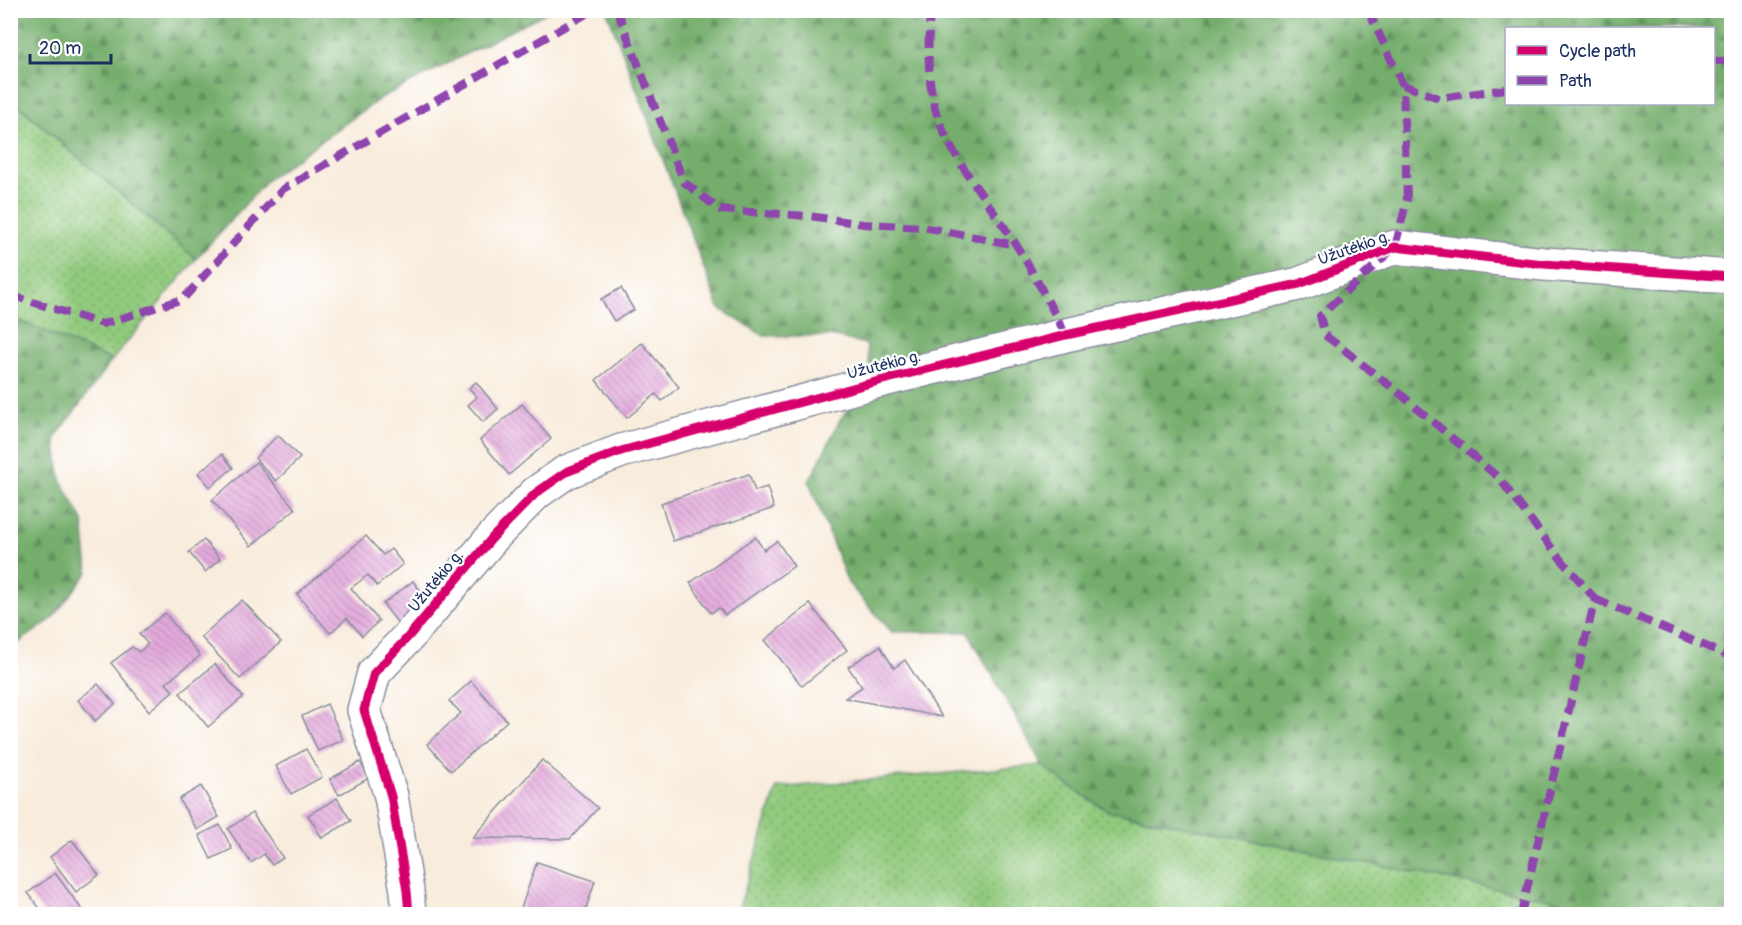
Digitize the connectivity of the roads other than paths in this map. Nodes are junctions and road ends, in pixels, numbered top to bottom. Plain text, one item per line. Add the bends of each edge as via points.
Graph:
1 (1731, 277) edge
2 (409, 915) edge

1 - 2 street, Užutėkio g. via 1544,264 1395,247 1299,284 867,384 621,451 566,472 536,493 493,537 374,673 364,710 391,796

